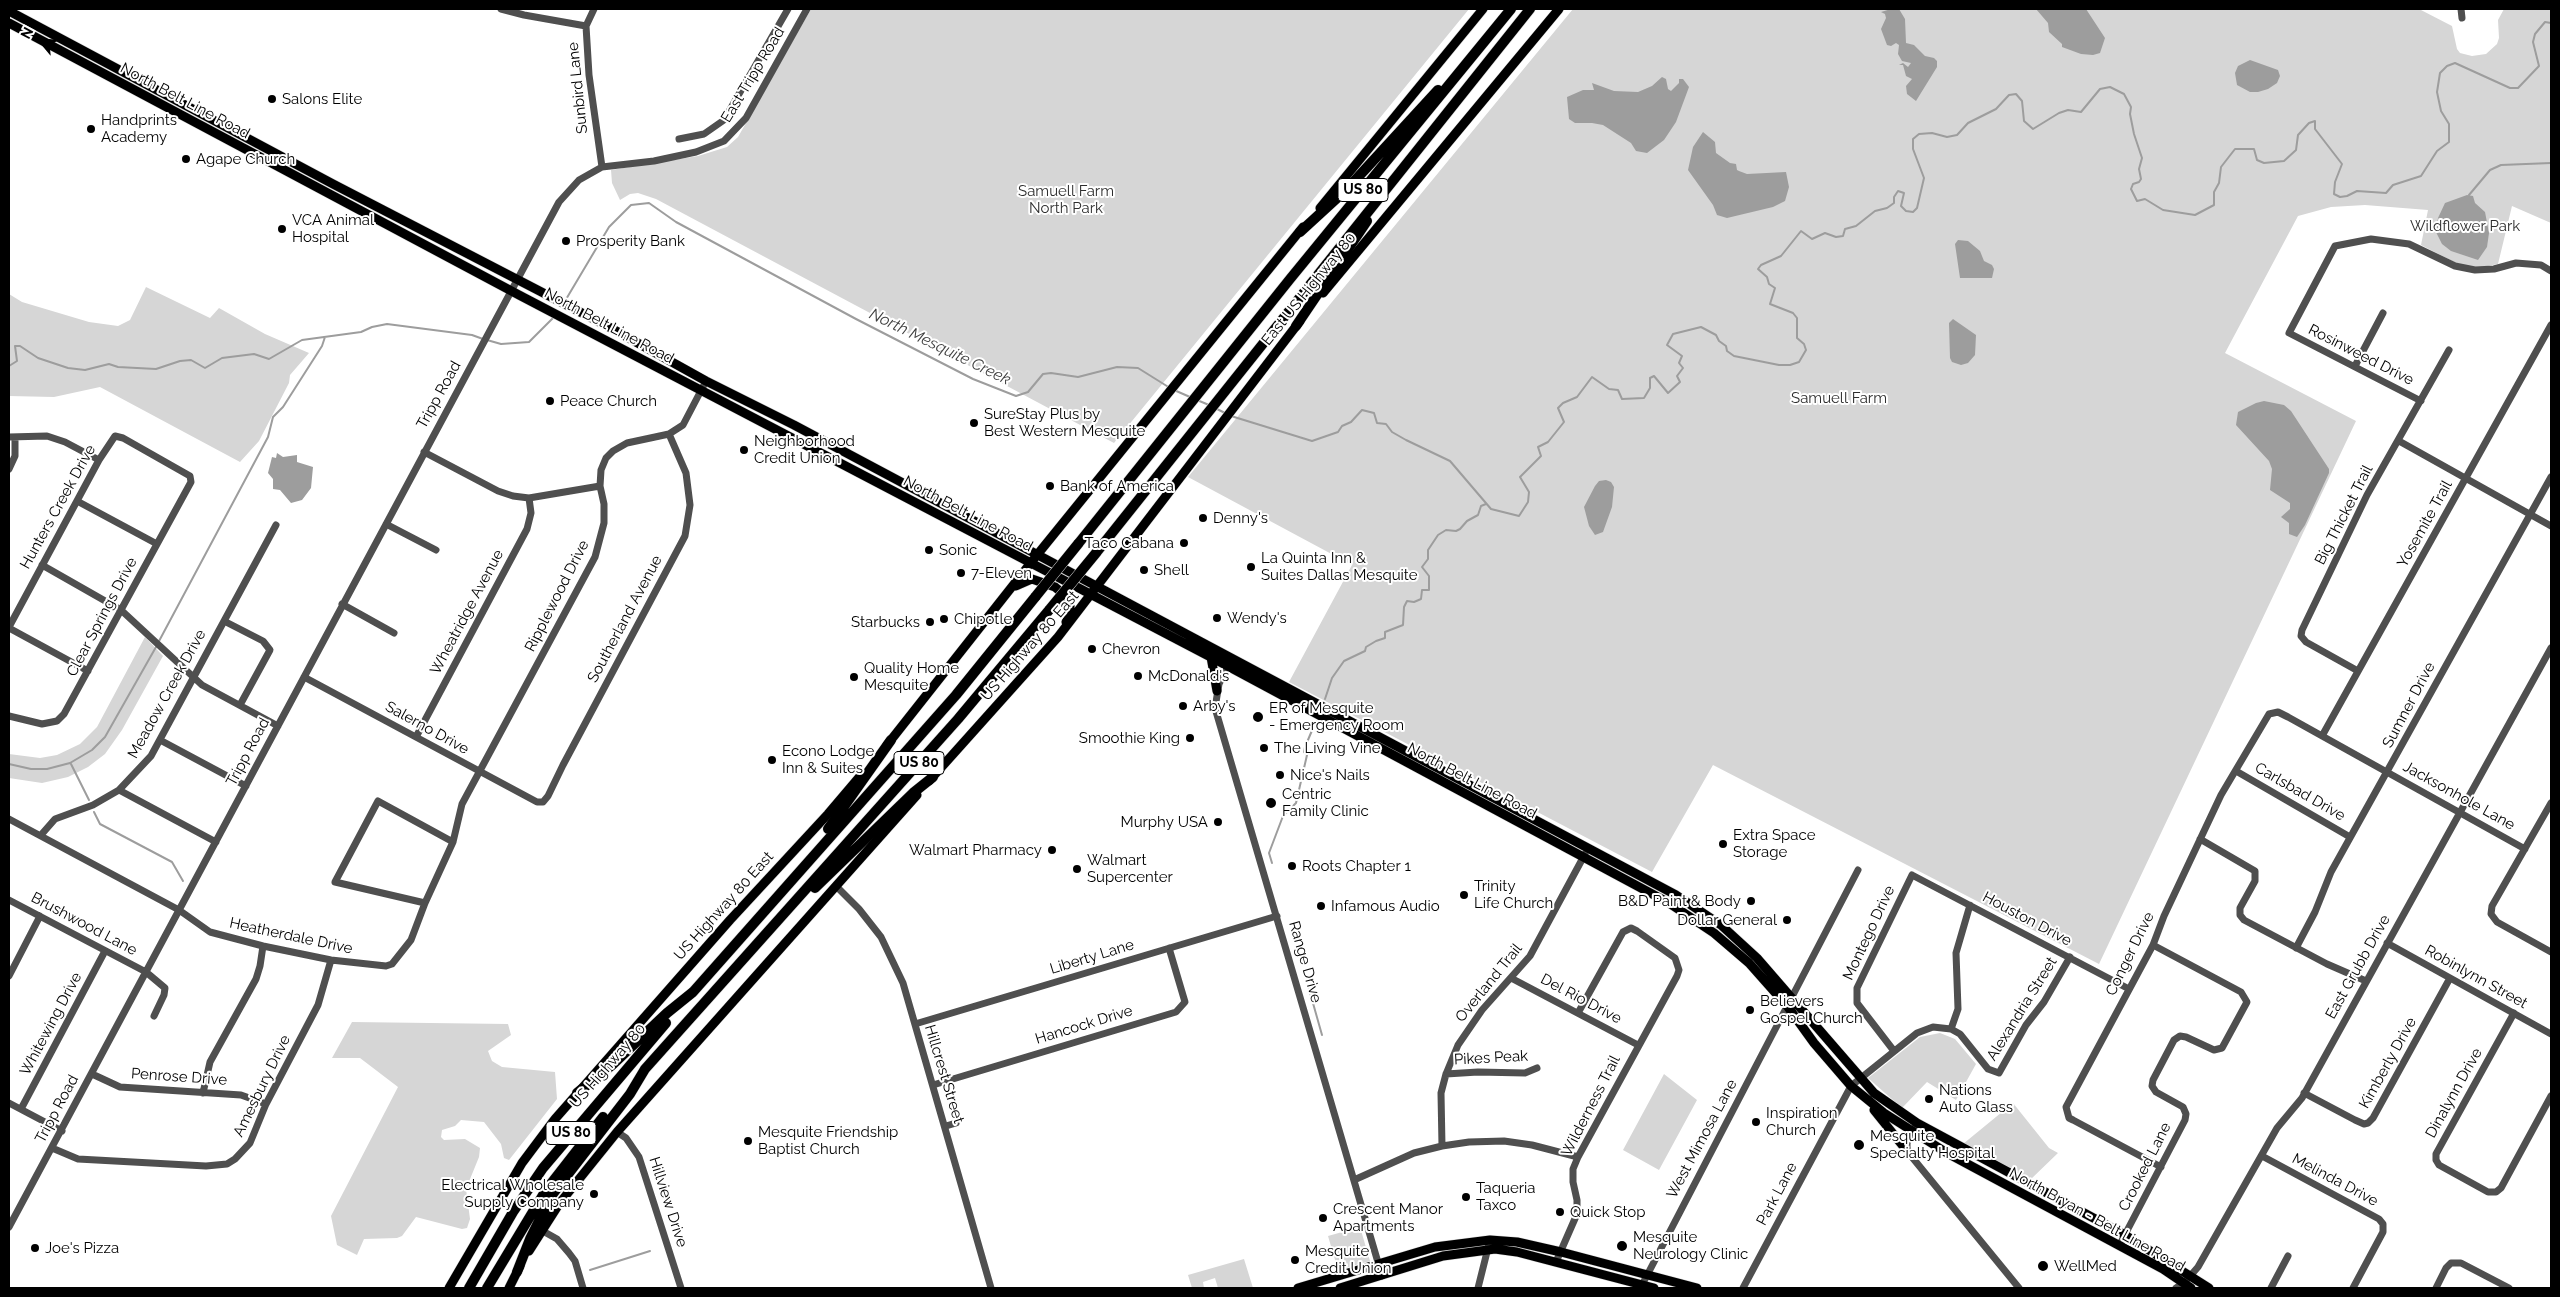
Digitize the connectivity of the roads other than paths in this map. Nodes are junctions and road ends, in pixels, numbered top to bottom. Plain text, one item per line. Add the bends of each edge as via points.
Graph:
1 (501, 9) edge
2 (594, 9) edge
3 (788, 9) edge
4 (807, 9) edge
5 (1483, 9) edge
6 (1511, 9) edge
7 (1530, 9) edge
8 (1559, 9) edge
9 (2461, 9) edge
10 (9, 11) edge
11 (2462, 18) dead end
12 (9, 24) edge
13 (586, 26) junction
14 (115, 68) junction
15 (111, 78) junction
16 (1452, 105) junction
17 (195, 110) junction
18 (190, 120) junction
19 (679, 139) dead end
20 (602, 167) junction
21 (333, 184) junction
22 (329, 193) junction
23 (1300, 232) junction
24 (2551, 271) edge
25 (517, 279) junction
26 (512, 291) junction
27 (2382, 314) dead end
28 (2551, 325) edge
29 (1296, 326) junction
30 (2449, 350) dead end
31 (2355, 366) junction
32 (706, 381) junction
33 (702, 391) junction
34 (2421, 401) junction
35 (794, 425) junction
36 (803, 430) junction
37 (669, 434) junction
38 (792, 436) junction
39 (12, 437) edge
40 (2399, 441) junction
41 (424, 452) junction
42 (99, 460) junction
43 (871, 466) junction
44 (9, 469) edge
45 (866, 476) junction
46 (2551, 477) edge
47 (2466, 478) junction
48 (191, 479) joint
49 (600, 486) junction
50 (529, 498) junction
51 (77, 502) junction
52 (2530, 514) junction
53 (386, 524) junction
54 (276, 525) dead end
55 (2551, 526) edge
56 (157, 544) junction
57 (436, 550) dead end
58 (1038, 555) junction
59 (1032, 563) junction
60 (42, 565) junction
61 (1098, 587) junction
62 (1011, 590) junction
63 (1092, 595) junction
64 (342, 604) junction
65 (121, 610) junction
66 (224, 621) junction
67 (9, 627) edge
68 (1167, 629) junction
69 (394, 633) dead end
70 (1058, 637) junction
71 (2551, 648) edge
72 (1211, 657) junction
73 (1230, 662) junction
74 (88, 671) junction
75 (2358, 671) junction
76 (193, 677) junction
77 (304, 677) junction
78 (1218, 691) junction
79 (240, 705) junction
80 (2273, 712) joint
81 (9, 716) edge
82 (278, 726) junction
83 (2322, 736) junction
84 (416, 737) junction
85 (160, 740) junction
86 (891, 740) junction
87 (1401, 748) junction
88 (1397, 757) junction
89 (2236, 771) junction
90 (479, 772) junction
91 (2388, 772) junction
92 (933, 777) junction
93 (246, 786) junction
94 (119, 790) junction
95 (537, 802) joint
96 (2551, 803) edge
97 (462, 804) joint
98 (2459, 812) junction
99 (9, 819) edge
100 (41, 835) junction
101 (2350, 837) junction
102 (2200, 839) junction
103 (216, 842) junction
104 (453, 842) junction
105 (1589, 846) junction
106 (2525, 849) junction
107 (1584, 857) junction
108 (809, 859) junction
109 (1858, 870) dead end
110 (1912, 875) joint
111 (836, 886) junction
112 (9, 900) edge
113 (425, 902) junction
114 (1970, 905) junction
115 (179, 910) junction
116 (784, 914) junction
117 (40, 916) junction
118 (1277, 916) junction
119 (2387, 944) junction
120 (2153, 945) junction
121 (263, 946) junction
122 (1169, 948) junction
123 (2296, 948) junction
124 (105, 951) junction
125 (2551, 952) edge
126 (2070, 957) junction
127 (331, 960) junction
128 (146, 972) junction
129 (9, 976) edge
130 (1511, 978) junction
131 (2450, 978) junction
132 (2366, 981) junction
133 (2129, 988) junction
134 (693, 992) junction
135 (1792, 996) junction
136 (1788, 1007) junction
137 (1578, 1013) junction
138 (2514, 1013) junction
139 (154, 1016) dead end
140 (915, 1024) junction
141 (1951, 1029) junction
142 (2551, 1034) edge
143 (1638, 1045) junction
144 (1894, 1051) junction
145 (1537, 1068) dead end
146 (645, 1069) junction
147 (92, 1074) junction
148 (1446, 1074) junction
149 (1860, 1078) junction
150 (933, 1085) junction
151 (1851, 1086) junction
152 (203, 1093) junction
153 (577, 1093) junction
154 (2304, 1093) junction
155 (2551, 1096) edge
156 (1863, 1097) junction
157 (9, 1103) edge
158 (266, 1104) junction
159 (21, 1109) junction
160 (956, 1123) dead end
161 (1917, 1123) junction
162 (946, 1126) junction
163 (62, 1131) junction
164 (617, 1132) junction
165 (1911, 1132) junction
166 (1442, 1146) junction
167 (52, 1148) junction
168 (1907, 1152) junction
169 (2262, 1156) junction
170 (1578, 1157) junction
171 (2161, 1167) junction
172 (1354, 1180) junction
173 (9, 1227) edge
174 (542, 1230) junction
175 (2125, 1235) junction
176 (1490, 1240) junction
177 (2119, 1246) junction
178 (1488, 1250) junction
179 (1561, 1252) junction
180 (2288, 1256) dead end
181 (1556, 1262) junction
182 (1379, 1265) junction
183 (517, 1272) junction
184 (1646, 1274) junction
185 (1382, 1276) junction
186 (2185, 1284) edge
187 (1642, 1285) junction
188 (449, 1288) edge
189 (469, 1288) edge
190 (487, 1288) edge
191 (509, 1288) edge
192 (583, 1288) edge
193 (681, 1288) edge
194 (992, 1288) edge
195 (1298, 1288) edge
196 (1340, 1288) edge
197 (1478, 1288) edge
198 (1654, 1288) edge
199 (1697, 1288) edge
200 (1743, 1288) edge
201 (2019, 1288) edge
202 (2209, 1288) edge
203 (2271, 1288) edge
204 (2353, 1288) edge
205 (2436, 1288) edge
206 (2509, 1288) edge

1 - 13 street
2 - 13 street, Sunbird Lane
3 - 19 street via 724,120 704,134
4 - 20 street, East Tripp Road via 746,118 724,141 696,152 654,161
5 - 23 main road
6 - 23 highway via 1348,188
6 - 108 highway, US 80, bridge via 956,696
7 - 16 highway, US 80
8 - 29 main road, East US Highway 80
9 - 11 street
10 - 14 main road, North Belt Line Road
12 - 15 main road, North Belt Line Road
13 - 20 street, Sunbird Lane via 589,76
14 - 15 main road
14 - 17 main road, North Belt Line Road
15 - 18 main road, North Belt Line Road
16 - 29 highway via 1439,128 1368,220
16 - 116 highway, US 80, bridge via 1050,609 971,704
17 - 18 main road
17 - 21 main road, North Belt Line Road
18 - 22 main road, North Belt Line Road
20 - 25 street, East Tripp Road via 579,180 566,193
21 - 22 main road
21 - 25 main road, North Belt Line Road
22 - 26 main road, North Belt Line Road
23 - 58 main road
24 - 31 street, Rosinweed Drive via 2541,265 2516,263 2475,270 2455,266 2409,244 2371,239 2335,246 2289,333
25 - 26 street, East Tripp Road
25 - 32 main road, North Belt Line Road
26 - 33 main road, North Belt Line Road
26 - 41 street, Tripp Road
27 - 31 street
28 - 47 street, Yosemite Trail
29 - 61 main road, East US Highway 80
30 - 34 street, Big Thicket Trail
31 - 34 street, Rosinweed Drive
32 - 33 street, Ripplewood Drive
32 - 35 main road, North Belt Line Road
33 - 37 street, Ripplewood Drive via 683,425
33 - 38 main road, North Belt Line Road
34 - 40 street, Big Thicket Trail
35 - 36 main road, North Belt Line Road
35 - 38 main road
36 - 38 main road
36 - 43 main road, North Belt Line Road
37 - 49 street, Ripplewood Drive via 627,443 613,451 601,470
37 - 95 street, Southerland Avenue via 686,473 690,505 685,536 548,796 543,802
38 - 45 main road, North Belt Line Road
39 - 42 street via 47,436
39 - 44 street via 15,456
40 - 47 street
40 - 75 street, Big Thicket Trail via 2368,495 2302,630 2301,636 2306,642
41 - 50 street via 498,491
41 - 53 street, Tripp Road
42 - 48 street, Hunters Creek Drive via 115,436
42 - 51 street, Hunters Creek Drive
43 - 45 main road
43 - 58 main road, North Belt Line Road
45 - 59 main road, North Belt Line Road
46 - 52 street, Sumner Drive
47 - 52 street
47 - 75 street, Yosemite Trail
48 - 56 street, Clear Springs Drive
49 - 50 street
49 - 90 street, Ripplewood Drive via 604,523 595,557
50 - 84 street, Wheatridge Avenue via 531,513 527,529
51 - 56 street
51 - 60 street, Hunters Creek Drive
52 - 55 street
52 - 91 street, Sumner Drive
53 - 57 street
53 - 64 street, Tripp Road
54 - 66 street, Meadow Creek Drive
56 - 65 street, Clear Springs Drive
58 - 59 main road, US Highway 80 East
58 - 61 main road, North Belt Line Road
59 - 62 main road, US Highway 80 East
59 - 63 main road, North Belt Line Road
60 - 65 street
60 - 67 street, Hunters Creek Drive
61 - 63 main road, East US Highway 80
61 - 68 main road, North Belt Line Road
62 - 70 main road via 1028,580 1040,580 1067,596 1071,609
62 - 86 main road, US Highway 80 East
63 - 68 main road, North Belt Line Road
63 - 70 main road, US Highway 80 East
64 - 69 street
64 - 77 street, Tripp Road
65 - 74 street, Clear Springs Drive
65 - 76 street
66 - 76 street, Meadow Creek Drive
66 - 79 street via 263,641 270,650
67 - 74 street
68 - 72 main road, North Belt Line Road
68 - 73 main road, North Belt Line Road
70 - 92 main road, US Highway 80 East
71 - 98 street, East Grubb Drive
72 - 73 main road, North Belt Line Road
72 - 78 main road
73 - 78 street, Range Drive
73 - 87 main road, North Belt Line Road
73 - 88 main road, North Belt Line Road
74 - 81 street, Clear Springs Drive via 58,721 42,724
75 - 83 street, Yosemite Trail
76 - 79 street via 211,691
76 - 85 street, Meadow Creek Drive
77 - 82 street, Tripp Road
77 - 84 street, Salerno Drive
78 - 118 street, Range Drive via 1215,708 1223,739
79 - 82 street
80 - 83 street, Jacksonhole Lane
80 - 89 street, Conger Drive via 2266,717
82 - 93 street, Tripp Road
83 - 91 street, Jacksonhole Lane
84 - 90 street, Salerno Drive
85 - 93 street
85 - 94 street, Meadow Creek Drive via 139,772
86 - 108 highway
86 - 153 main road, US Highway 80 East
87 - 88 main road
87 - 105 main road, North Belt Line Road
88 - 107 main road, North Belt Line Road
89 - 101 street, Carlsbad Drive
89 - 102 street, Conger Drive
90 - 95 street, Salerno Drive
90 - 97 street, Ripplewood Drive
91 - 98 street, Jacksonhole Lane
91 - 101 street, Sumner Drive
92 - 111 main road, US Highway 80 East
92 - 116 highway via 801,902
93 - 103 street, Tripp Road
94 - 100 street, Meadow Creek Drive via 93,805 55,819
94 - 103 street
96 - 106 street
97 - 104 street, Heatherdale Drive
98 - 106 street, Jacksonhole Lane
98 - 119 street, East Grubb Drive
99 - 100 street, Heatherdale Drive
100 - 115 street, Heatherdale Drive
101 - 123 street, Sumner Drive
102 - 120 street, Conger Drive
102 - 123 street via 2255,871 2255,881 2240,911 2244,920
103 - 115 street, Tripp Road
104 - 113 street, Heatherdale Drive
104 - 113 street via 378,801 335,882
105 - 107 street, Overland Trail
105 - 135 main road, North Belt Line Road via 1676,895 1721,925
106 - 125 street via 2492,906 2491,914 2497,922
107 - 130 street, Overland Trail via 1530,956
107 - 136 main road, North Belt Line Road via 1668,903 1714,933 1749,963
108 - 134 highway, US 80
109 - 135 street, West Mimosa Lane
110 - 114 street, Houston Drive
110 - 144 street, Montego Drive via 1857,988 1857,1003
111 - 140 street, Hillcrest Street via 859,908 881,937 903,983
111 - 164 main road, US Highway 80 East
112 - 117 street, Brushwood Lane
113 - 127 street, Heatherdale Drive via 411,940 392,964
114 - 126 street, Houston Drive
114 - 141 street via 1956,952 1958,1009
115 - 121 street, Heatherdale Drive via 210,932
115 - 128 street, Tripp Road
116 - 146 highway, US 80
117 - 124 street, Brushwood Lane
117 - 129 street
118 - 122 street, Liberty Lane
118 - 172 street, Range Drive
119 - 131 street, Robinlynn Street
119 - 132 street, East Grubb Drive
120 - 133 street, Conger Drive
120 - 171 street, Crooked Lane via 2241,992 2247,1002 2222,1048 2214,1050 2180,1036 2174,1040 2153,1080 2156,1092 2183,1107 2186,1114 2186,1120
121 - 127 street, Heatherdale Drive
121 - 152 street via 256,979 210,1062
122 - 140 street, Liberty Lane
122 - 150 street, Hancock Drive via 1185,1002 1176,1012
123 - 132 street
124 - 128 street, Brushwood Lane
124 - 159 street, Whitewing Drive
126 - 133 street, Houston Drive
126 - 141 street, Alexandria Street via 2000,1071 1995,1073 1988,1069 1960,1034
127 - 158 street, Amesbury Drive via 318,1005
128 - 139 street, Brushwood Lane via 165,988
128 - 147 street, Tripp Road
130 - 137 street, Del Rio Drive
130 - 148 street, Overland Trail via 1472,1024 1458,1045
131 - 138 street, Robinlynn Street
131 - 154 street, Kimberly Drive via 2374,1118 2368,1123 2355,1120
132 - 154 street, East Grubb Drive
133 - 171 street, Conger Drive via 2066,1107 2067,1114
134 - 153 highway
134 - 189 highway, US Highway 80 / US 80 via 543,1168
135 - 136 street, West Mimosa Lane
135 - 149 main road, North Belt Line Road
136 - 151 main road, North Belt Line Road
136 - 184 street, West Mimosa Lane
137 - 143 street, Del Rio Drive
137 - 143 street, Wilderness Trail via 1617,940 1631,928 1675,958 1679,970
138 - 142 street, Robinlynn Street
138 - 155 street, Dinalynn Drive via 2436,1154 2436,1160 2439,1165 2488,1192 2496,1192
140 - 150 street, Hillcrest Street
141 - 144 street via 1938,1026 1922,1030
143 - 170 street, Wilderness Trail
144 - 149 street
145 - 148 street, Pikes Peak via 1525,1073
146 - 183 highway via 630,1094 552,1196
146 - 190 highway, US Highway 80 / US 80 via 546,1190
147 - 152 street, Penrose Drive via 120,1087
147 - 163 street, Tripp Road
148 - 166 street, Overland Trail via 1441,1093
149 - 151 street
149 - 161 main road, North Bryan - Belt Line Road via 1874,1093
150 - 162 street, Hillcrest Street
151 - 156 main road, North Belt Line Road
151 - 200 street, Park Lane
152 - 158 street, Penrose Drive via 241,1095
153 - 188 main road, US Highway 80 East via 522,1163
154 - 169 street, East Grubb Drive via 2282,1121
156 - 165 main road, North Bryan - Belt Line Road
156 - 168 main road
157 - 159 street
158 - 167 street, Amesbury Drive via 250,1144 227,1164 206,1166 78,1158
159 - 163 street
160 - 162 street
161 - 165 street
161 - 175 main road, North Bryan - Belt Line Road
162 - 194 street, Hillcrest Street
163 - 167 street, Tripp Road
164 - 174 main road, US Highway 80 East
164 - 193 street, Hillview Drive via 630,1142 639,1157
165 - 168 street
165 - 177 main road, North Bryan - Belt Line Road
166 - 170 street via 1504,1141
166 - 172 street via 1405,1156
167 - 173 street, Tripp Road
168 - 201 street
169 - 186 street, East Grubb Drive
169 - 204 street, Melinda Drive via 2383,1224
170 - 179 street, Wilderness Trail via 1573,1169 1577,1214
171 - 175 street, Crooked Lane
172 - 182 street, Range Drive
174 - 183 main road, US Highway 80 East
174 - 192 street via 558,1239 575,1261
175 - 177 street, Crooked Lane
175 - 186 main road, North Bryan - Belt Line Road
176 - 178 street
176 - 179 main road via 1517,1242
176 - 182 main road via 1435,1248
177 - 186 main road, North Bryan - Belt Line Road
178 - 181 main road via 1518,1252
178 - 185 main road via 1443,1256
178 - 197 street
179 - 181 street, Wilderness Trail
179 - 184 main road
180 - 203 street
181 - 187 main road
182 - 185 street, Range Drive
182 - 195 main road
183 - 191 main road, US Highway 80 East
184 - 187 street, West Mimosa Lane
184 - 199 main road
185 - 196 main road
186 - 202 main road, North Bryan - Belt Line Road
187 - 198 main road
205 - 206 street via 2452,1263 2461,1263

